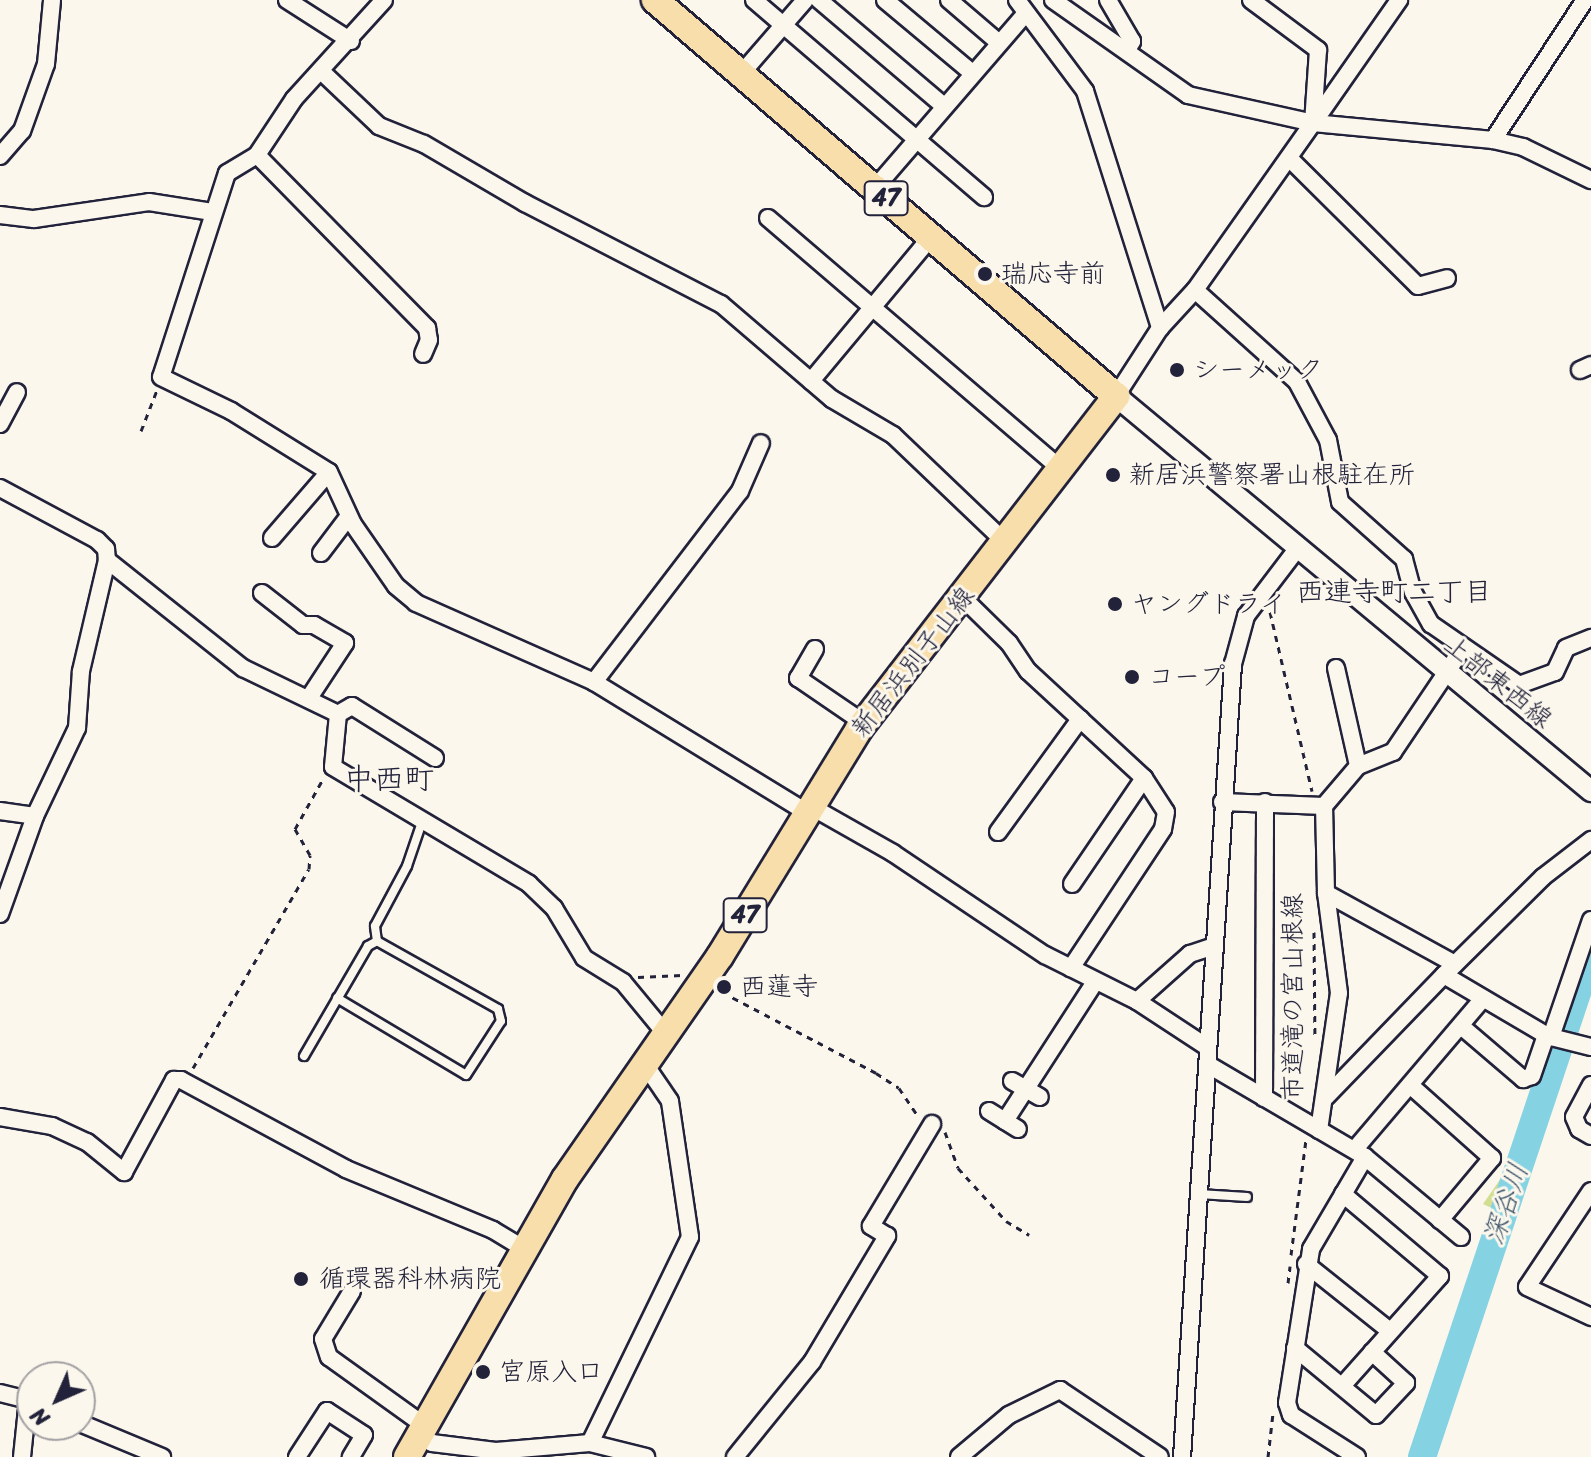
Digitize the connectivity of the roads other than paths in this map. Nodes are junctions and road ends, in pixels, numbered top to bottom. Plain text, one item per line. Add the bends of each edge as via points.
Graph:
1 (52, 0) edge
2 (287, 0) edge
3 (384, 0) edge
4 (655, 0) edge
5 (754, 0) edge
6 (805, 0) edge
7 (819, 0) edge
8 (885, 0) edge
9 (949, 0) edge
10 (1053, 0) edge
11 (1108, 0) edge
12 (1251, 0) edge
13 (1399, 0) edge
14 (1585, 0) edge
15 (1022, 6) edge
16 (783, 25) junction
17 (351, 41) junction
18 (998, 42) junction
19 (1128, 49) junction
20 (321, 71) junction
21 (971, 72) junction
22 (741, 74) junction
23 (943, 105) junction
24 (1313, 123) junction
25 (917, 139) junction
26 (1493, 140) junction
27 (257, 155) junction
28 (0, 156) edge
29 (1290, 159) junction
30 (1591, 180) edge
31 (875, 188) junction
32 (984, 197) dead end
33 (212, 212) junction
34 (0, 215) edge
35 (768, 218) dead end
36 (931, 237) junction
37 (1447, 278) dead end
38 (1195, 290) junction
39 (872, 308) junction
40 (1160, 328) junction
41 (423, 354) dead end
42 (811, 381) junction
43 (17, 392) dead end
44 (1116, 396) junction
45 (0, 424) edge
46 (761, 443) dead end
47 (1061, 469) junction
48 (329, 472) junction
49 (0, 488) edge
50 (349, 516) junction
51 (272, 538) dead end
52 (1005, 542) junction
53 (1297, 549) junction
54 (321, 553) dead end
55 (107, 560) junction
56 (262, 593) dead end
57 (962, 597) junction
58 (1591, 638) edge
59 (1463, 648) junction
60 (815, 649) dead end
61 (1336, 668) dead end
62 (1444, 673) junction
63 (594, 682) junction
64 (309, 698) junction
65 (338, 714) junction
66 (1080, 719) junction
67 (864, 723) junction
68 (435, 758) dead end
69 (1358, 766) junction
70 (1144, 778) junction
71 (1591, 791) edge
72 (1222, 802) junction
73 (1265, 802) junction
74 (1316, 805) junction
75 (808, 809) junction
76 (0, 811) edge
77 (35, 816) junction
78 (423, 819) junction
79 (998, 832) dead end
80 (1591, 840) edge
81 (1072, 884) dead end
82 (1326, 893) junction
83 (0, 914) edge
84 (1591, 920) edge
85 (377, 941) junction
86 (1211, 947) junction
87 (1071, 968) junction
88 (1450, 970) junction
89 (1095, 982) junction
90 (337, 998) junction
91 (1137, 1001) junction
92 (1481, 1001) junction
93 (1461, 1026) junction
94 (665, 1033) junction
95 (1555, 1038) junction
96 (1591, 1047) edge
97 (1207, 1055) junction
98 (304, 1056) dead end
99 (644, 1063) junction
100 (1410, 1085) junction
101 (1591, 1085) edge
102 (1326, 1097) junction
103 (1264, 1098) junction
104 (989, 1111) dead end
105 (0, 1117) edge
106 (932, 1124) road end
107 (1314, 1127) junction
108 (1591, 1136) edge
109 (1360, 1153) junction
110 (1591, 1191) edge
111 (1198, 1194) junction
112 (1343, 1194) junction
113 (1247, 1197) dead end
114 (1440, 1220) junction
115 (1461, 1237) dead end
116 (525, 1249) junction
117 (1306, 1264) junction
118 (352, 1291) dead end
119 (1591, 1317) edge
120 (1390, 1331) junction
121 (1295, 1348) junction
122 (1372, 1352) junction
123 (1343, 1385) junction
124 (96, 1432) edge
125 (417, 1440) edge
126 (590, 1443) junction
127 (133, 1452) edge
128 (162, 1457) edge
129 (297, 1457) edge
130 (351, 1457) edge
131 (646, 1457) edge
132 (735, 1457) edge
133 (959, 1457) edge
134 (1160, 1457) edge
135 (1182, 1457) edge
136 (1357, 1457) edge

1 - 28 street via 46,64 22,131
2 - 17 street
3 - 17 street
4 - 22 main road, 47
5 - 16 street
6 - 16 street
7 - 23 street
8 - 21 street
9 - 18 street
10 - 19 street
11 - 19 street via 1132,41
12 - 24 street via 1318,50
13 - 24 street
14 - 26 street
15 - 18 street
15 - 40 street via 1085,91
16 - 22 street
16 - 25 street
17 - 20 street
18 - 21 street
19 - 24 street via 1188,95
20 - 27 street via 294,99
20 - 42 street via 379,126 424,144 721,304
21 - 23 street
22 - 31 main road, 47
23 - 25 street
24 - 26 street
24 - 29 street
25 - 31 street
25 - 32 street
26 - 30 street via 1523,147
27 - 33 street via 227,173
27 - 41 street via 427,328
29 - 37 street via 1418,286
29 - 38 street
31 - 36 main road, 47
33 - 34 street via 149,202 34,219
33 - 48 street via 161,377 231,411
35 - 39 street
36 - 39 street
36 - 44 main road, 47
38 - 40 street
38 - 59 street via 1297,382 1328,440 1346,513 1404,559 1422,613
39 - 42 street
39 - 47 street
40 - 44 street
42 - 52 street via 893,435
43 - 45 street
44 - 47 main road, 新居浜別子山線 / 47
44 - 53 street, 上部東西線
46 - 63 street via 740,491
47 - 52 main road, 新居浜別子山線 / 47
48 - 50 street
48 - 51 street
49 - 55 street via 97,540 106,549
50 - 54 street
50 - 63 street via 396,586 416,603
52 - 57 main road, 新居浜別子山線 / 47
53 - 62 street, 上部東西線
53 - 72 street via 1246,616 1233,664
55 - 64 street via 243,668
55 - 77 street via 81,671 77,728
56 - 64 street via 303,625 314,625 345,643
57 - 66 street
57 - 67 main road, 新居浜別子山線 / 47
58 - 59 street via 1566,648 1555,672 1519,685
59 - 62 street
60 - 67 street via 798,678
61 - 69 street
62 - 69 street via 1393,752
62 - 71 street, 上部東西線
63 - 75 street
64 - 65 street
65 - 68 street via 352,706
65 - 78 street via 333,767
66 - 70 street
66 - 79 street
67 - 75 main road, 新居浜別子山線 / 47
69 - 74 street
70 - 81 street
70 - 87 street via 1166,812 1163,829
72 - 73 street
72 - 86 street
73 - 74 street
73 - 103 street
74 - 82 street
75 - 87 street via 893,853
75 - 94 main road, 新居浜別子山線 / 47 via 703,981
76 - 77 street
77 - 83 street
78 - 85 lane via 407,866 375,926
78 - 94 street via 529,884 554,908 584,958 623,982
80 - 88 street via 1543,877
82 - 88 street
82 - 102 street via 1339,993
84 - 95 street
85 - 90 lane via 368,946
85 - 90 lane via 498,1009 501,1021 466,1075
86 - 91 street via 1190,954
86 - 97 street
87 - 89 street
88 - 92 street
88 - 102 street
89 - 91 street
89 - 104 street via 1063,1046 1026,1089 1011,1125
90 - 98 lane
91 - 97 street
92 - 93 street
92 - 95 street
93 - 95 street via 1523,1079 1532,1076
93 - 100 street
94 - 99 main road, 新居浜別子山線 / 47
95 - 96 street
97 - 103 street
97 - 111 street
99 - 116 main road, 新居浜別子山線 / 47
99 - 126 street via 670,1101 690,1237
100 - 109 street
100 - 114 street via 1492,1158
101 - 108 street via 1574,1117 1579,1129
102 - 107 street
103 - 107 street
105 - 116 street via 52,1126 87,1142 124,1172 174,1080 185,1082 346,1169 493,1230
106 - 132 street via 871,1226 887,1236 812,1362
107 - 109 street
109 - 112 street
109 - 114 street
110 - 119 street via 1527,1287
111 - 113 lane
111 - 135 street
112 - 117 street
112 - 120 street via 1440,1276
114 - 115 street
116 - 125 main road, 新居浜別子山線 / 47
117 - 120 street
117 - 121 street
118 - 125 street via 323,1339 329,1357
120 - 122 street
121 - 123 street
121 - 136 street via 1287,1403 1291,1415
122 - 123 street
122 - 123 street via 1406,1383 1376,1415
124 - 127 street
125 - 126 street via 496,1451
126 - 131 street
127 - 128 street
129 - 130 street via 327,1411 364,1435
133 - 134 street via 1009,1415 1060,1390

